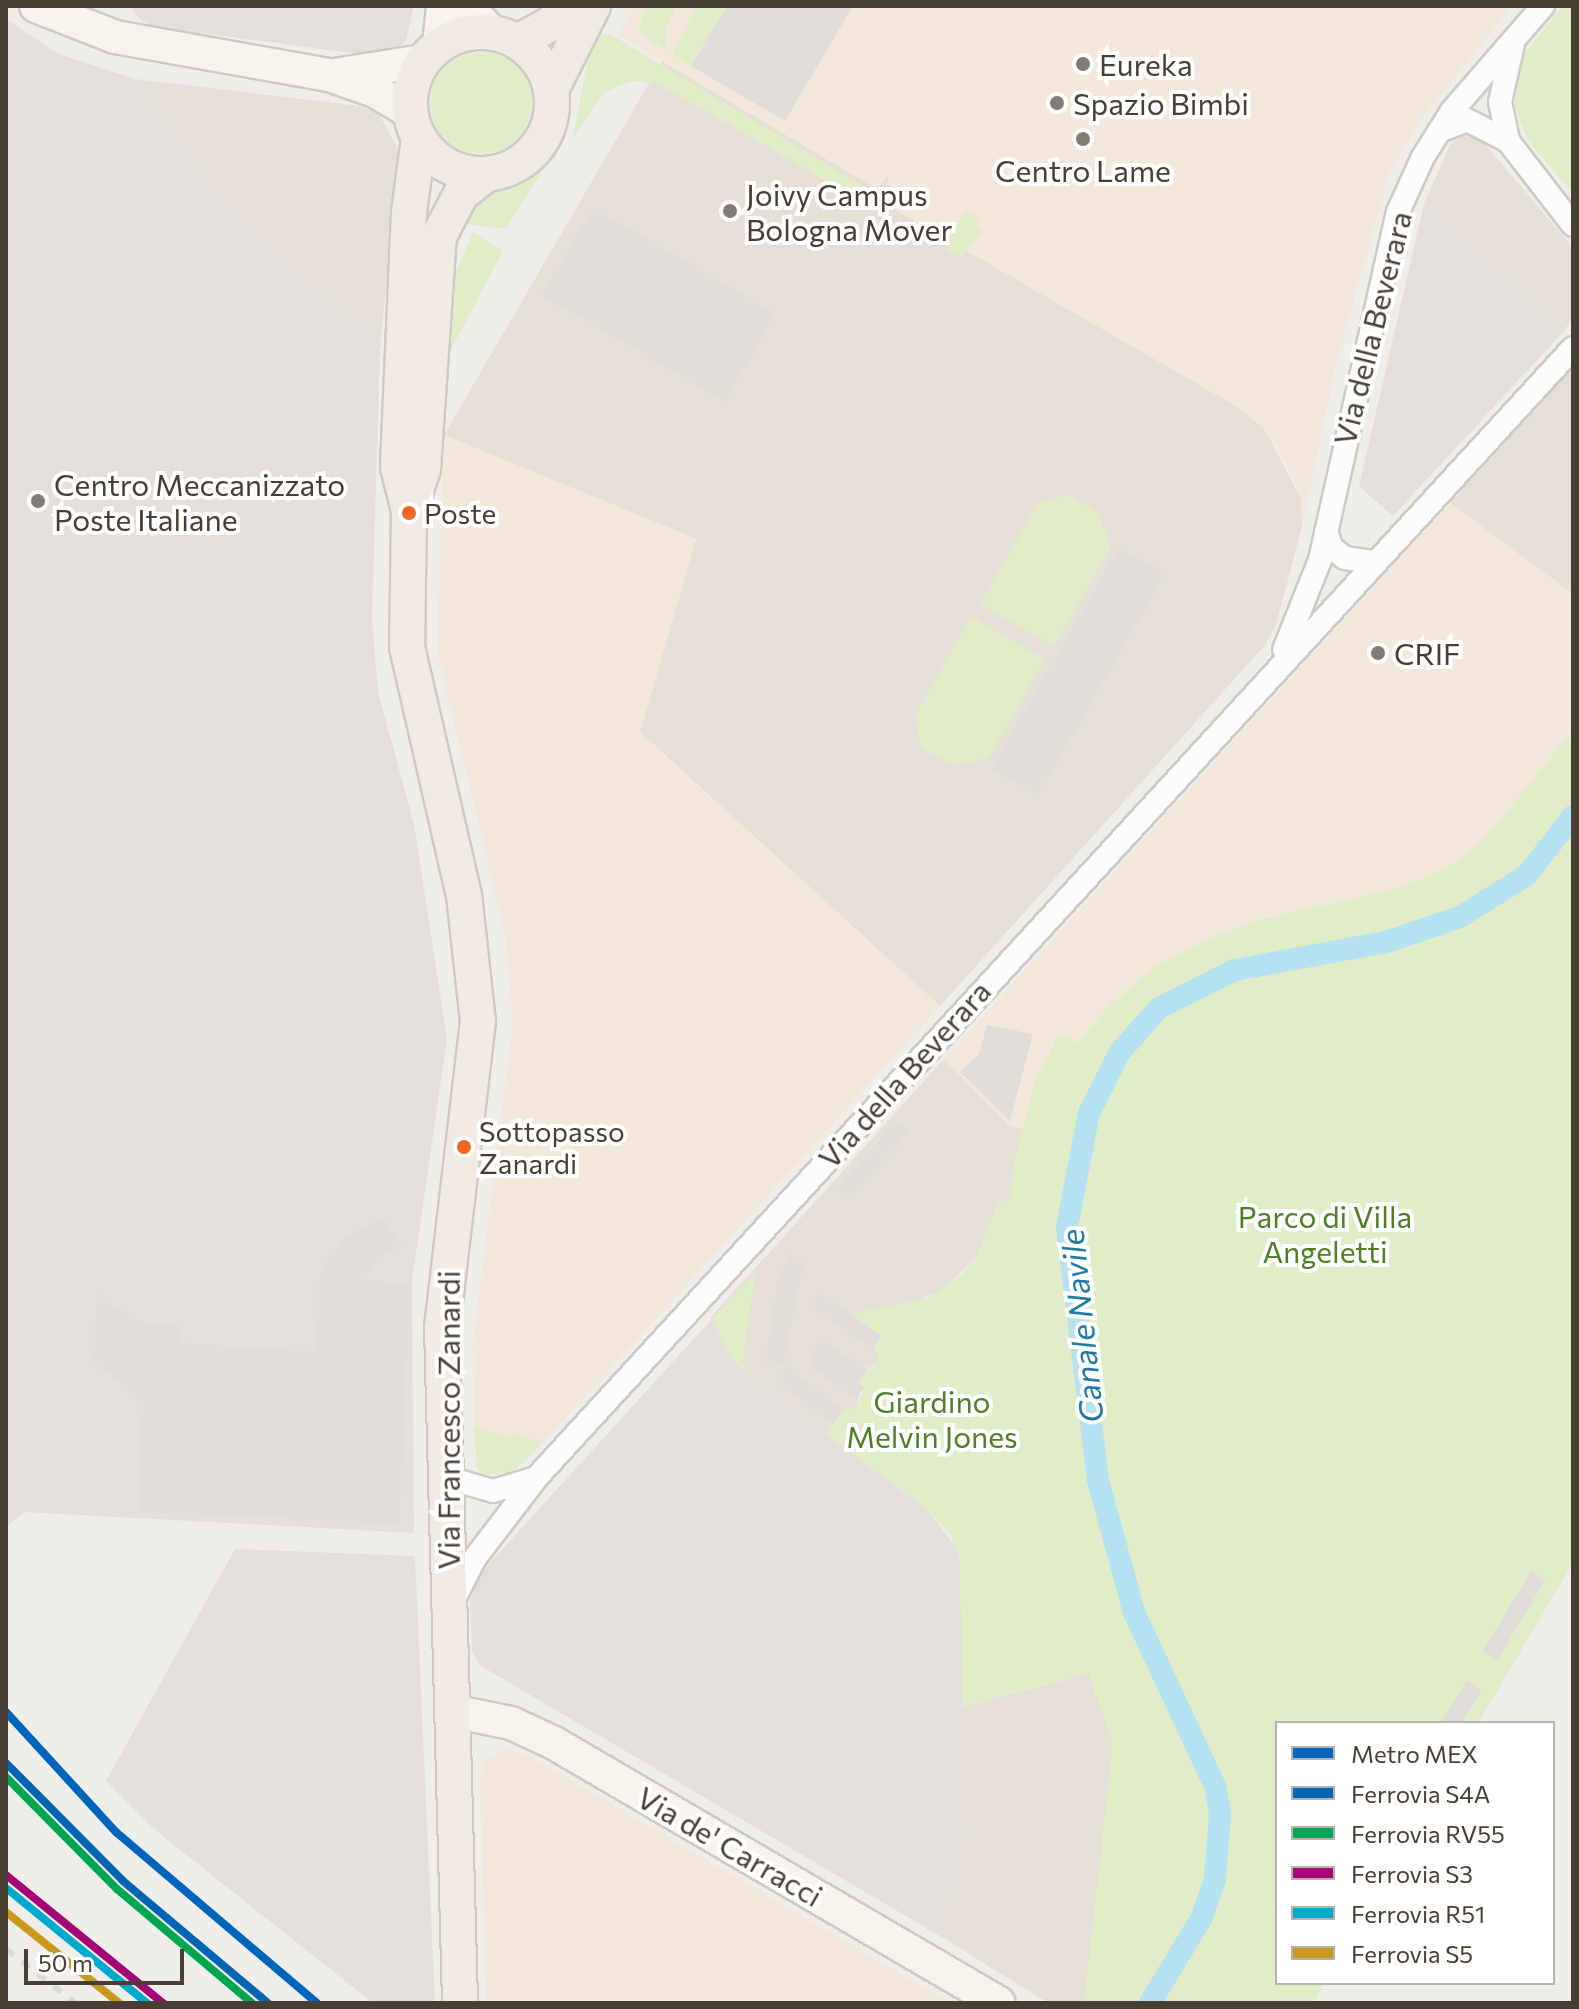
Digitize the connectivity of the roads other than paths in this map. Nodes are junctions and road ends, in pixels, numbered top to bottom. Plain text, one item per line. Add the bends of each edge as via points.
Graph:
1 (36, 6) edge
2 (443, 6) edge
3 (467, 6) edge
4 (568, 6) edge
5 (593, 6) edge
6 (1543, 6) edge
7 (504, 37) junction
8 (1514, 41) junction
9 (431, 53) junction
10 (329, 75) junction
11 (551, 90) junction
12 (415, 125) junction
13 (1439, 131) junction
14 (1508, 141) junction
15 (487, 174) junction
16 (1573, 225) edge
17 (1573, 348) edge
18 (409, 511) junction
19 (1326, 531) junction
20 (1375, 562) junction
21 (1271, 672) junction
22 (445, 1477) junction
23 (537, 1477) junction
24 (449, 1611) junction
25 (452, 1711) junction
26 (460, 2003) edge
27 (999, 2003) edge

1 - 10 street via 104,34
2 - 9 street
3 - 7 street
4 - 7 main road via 552,23
5 - 11 main road
6 - 8 street, Via della Beverara
7 - 9 main road via 464,34
7 - 11 main road via 536,58
8 - 13 street, Via della Beverara via 1491,62
8 - 14 street, Via della Beverara via 1500,102
9 - 10 street
9 - 12 main road via 413,82
10 - 12 street via 366,87
11 - 15 main road via 552,111 535,149 510,168
12 - 15 main road via 451,167
12 - 18 main road, Via Francesco Zanardi via 398,467
13 - 14 street, Via della Beverara via 1467,120
13 - 19 street, Via della Beverara via 1398,212
14 - 16 street, Via della Beverara
15 - 18 main road, Via Francesco Zanardi via 461,194 439,236 423,469
17 - 20 street, Via della Beverara
18 - 22 main road, Via Francesco Zanardi via 407,647 464,895 478,1021 442,1328
19 - 20 street via 1332,548 1345,558 1358,564
19 - 21 street, Via della Beverara via 1308,599
20 - 21 street, Via della Beverara
21 - 23 street, Via della Beverara
22 - 23 street, Via della Beverara via 493,1491
22 - 24 main road, Via Francesco Zanardi
23 - 24 street, Via della Beverara via 475,1558
24 - 25 main road, Via Francesco Zanardi
25 - 26 main road, Via Francesco Zanardi
25 - 27 street, Via de' Carracci via 511,1723 554,1743

